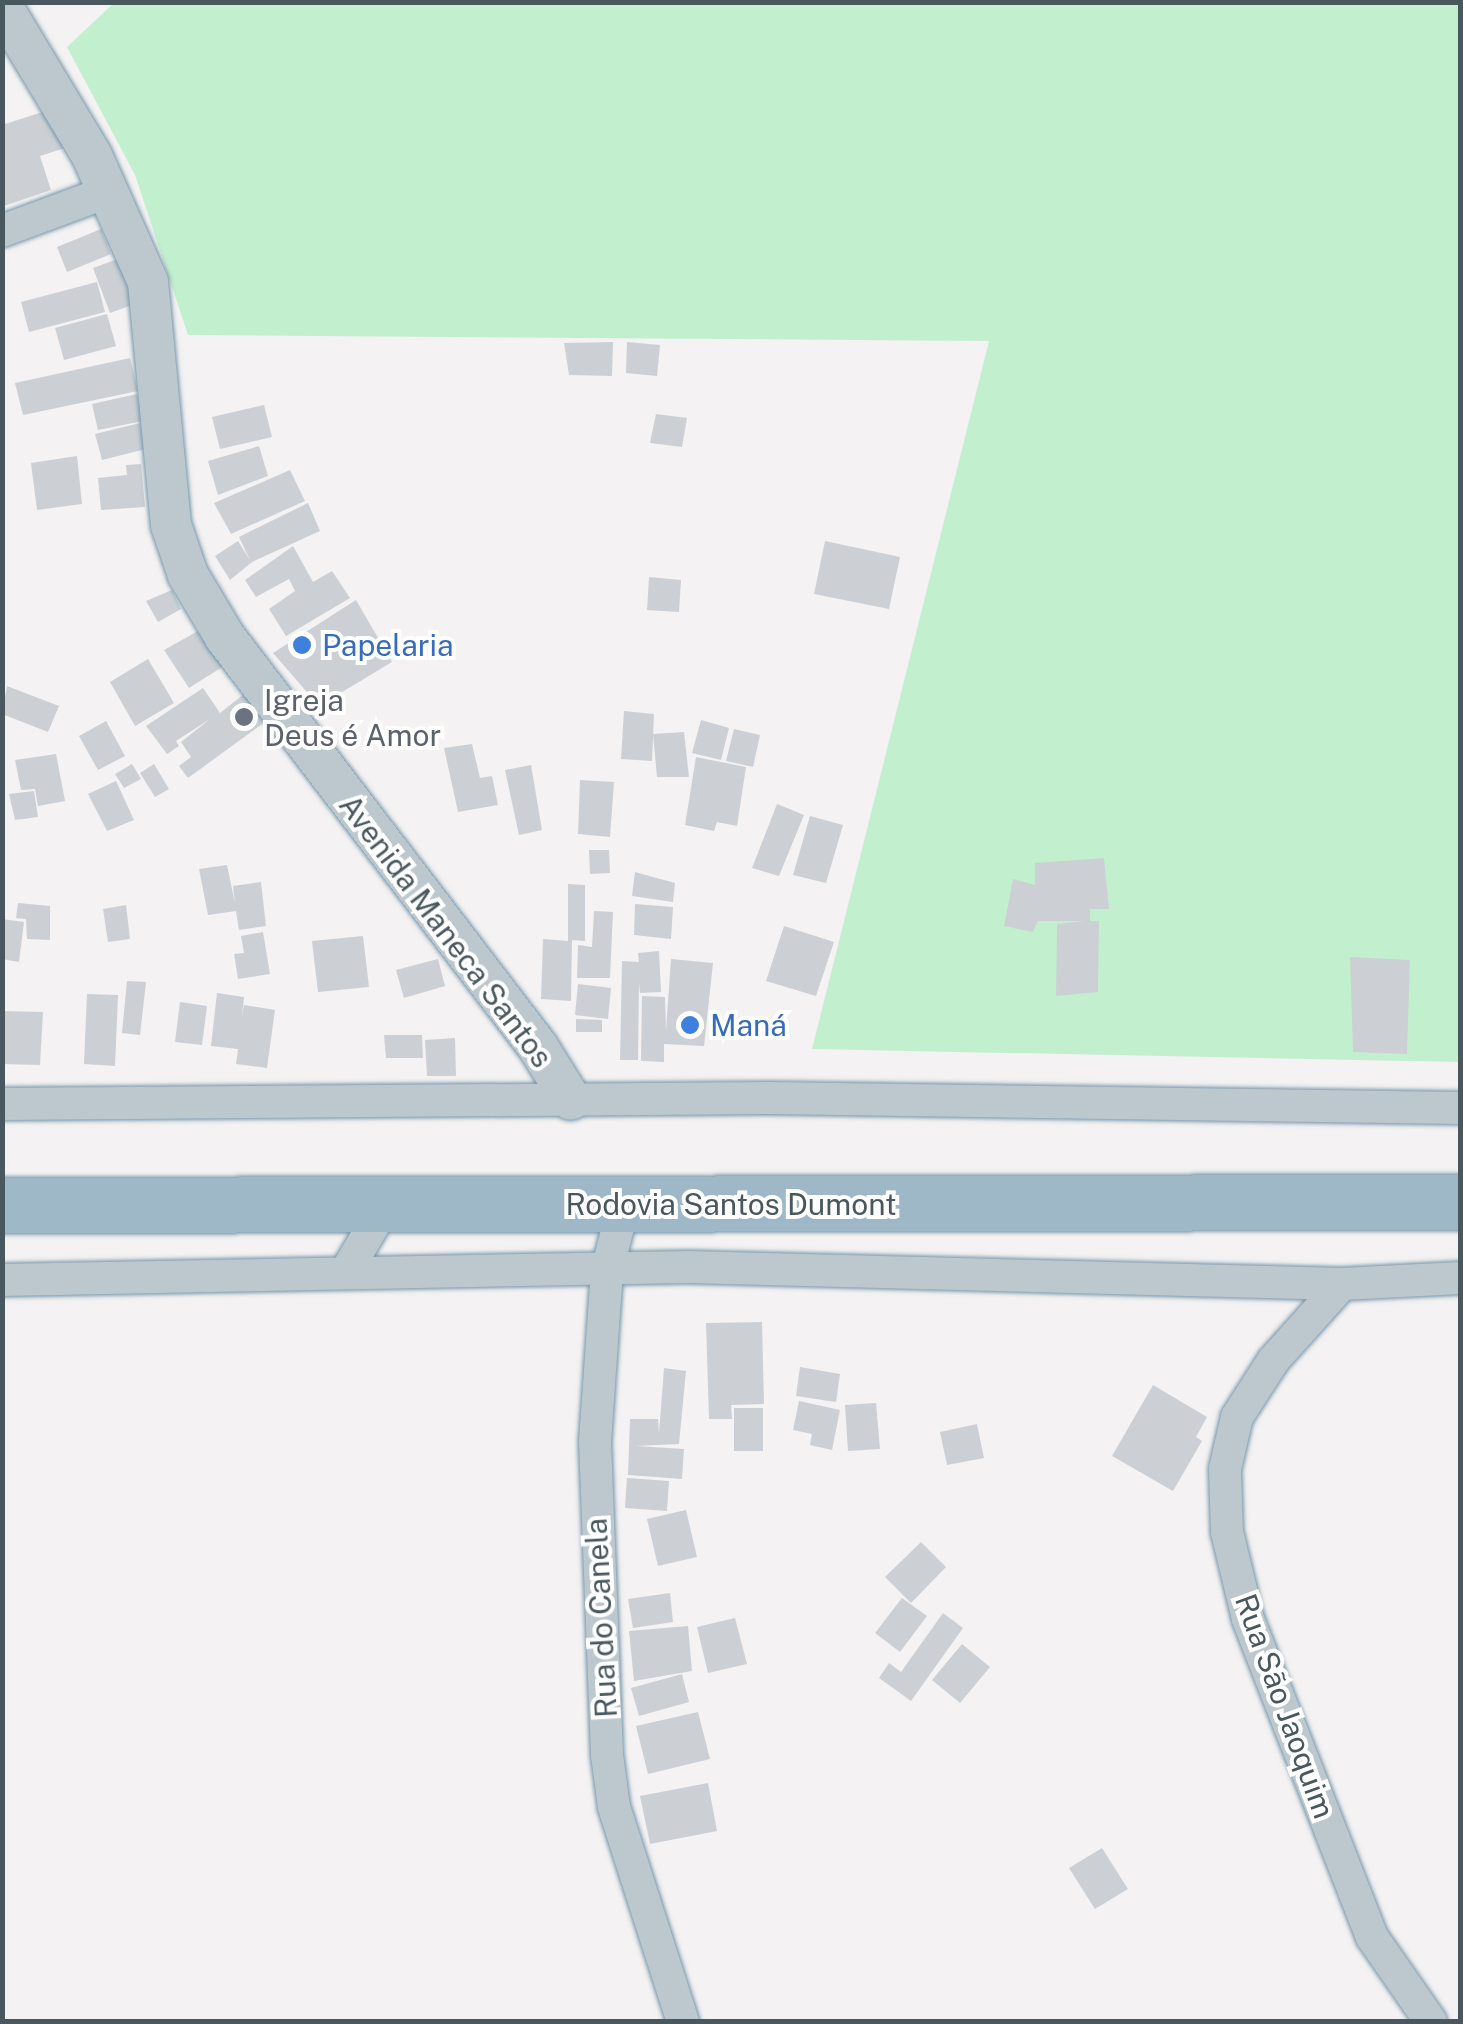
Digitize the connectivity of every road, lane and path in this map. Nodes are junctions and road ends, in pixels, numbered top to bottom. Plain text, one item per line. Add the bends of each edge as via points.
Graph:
1 (2, 6) edge
2 (110, 190) junction
3 (2, 231) edge
4 (571, 1100) junction
5 (2, 1104) edge
6 (1460, 1108) edge
7 (1460, 1202) edge
8 (2, 1204) edge
9 (386, 1204) junction
10 (624, 1204) junction
11 (347, 1270) junction
12 (607, 1270) junction
13 (1460, 1278) edge
14 (2, 1280) edge
15 (1342, 1284) junction
16 (683, 2022) edge
17 (1431, 2022) edge

1 - 2 street, Avenida Maneca Santos
2 - 3 street
2 - 4 street, Avenida Maneca Santos via 148,282 171,525 188,575 226,637 538,1047
4 - 5 street
4 - 6 street via 1170,1100
7 - 10 highway, Rodovia Santos Dumont
8 - 9 highway, Rodovia Santos Dumont
9 - 10 highway, Rodovia Santos Dumont
9 - 11 street
10 - 12 street, Rua do Canela
11 - 12 street
11 - 14 street
12 - 15 street
12 - 16 street, Rua do Canela via 595,1442 607,1755 614,1807
13 - 15 street
15 - 17 street, Rua São Jaoquim via 1273,1361 1237,1417 1226,1470 1227,1532 1248,1619 1372,1936

